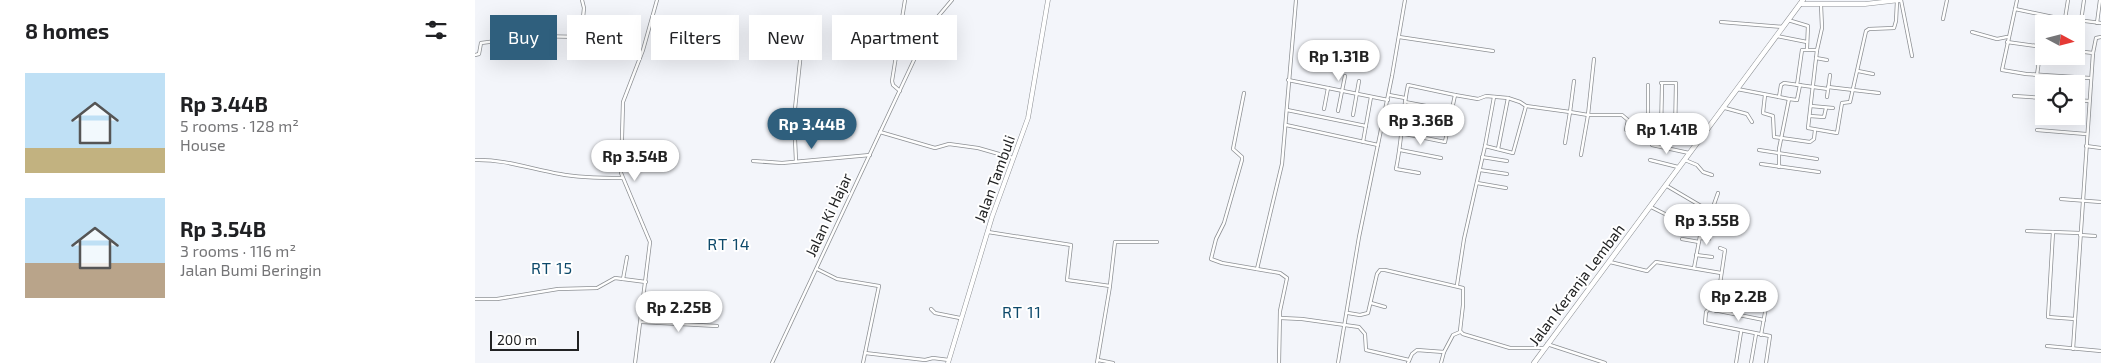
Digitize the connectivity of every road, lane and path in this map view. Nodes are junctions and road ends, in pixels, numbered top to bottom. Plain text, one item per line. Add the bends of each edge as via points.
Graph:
1 (582, 0) edge
2 (657, 0) edge
3 (905, 0) edge
4 (952, 0) edge
5 (1048, 0) edge
6 (1296, 0) edge
7 (1405, 0) edge
8 (1899, 0) edge
9 (1947, 0) edge
10 (2017, 0) edge
11 (2068, 0) edge
12 (2084, 0) edge
13 (2100, 0) edge
14 (1802, 2) edge
15 (1811, 2) edge
16 (1821, 5) junction
17 (2015, 9) junction
18 (2045, 15) edge
19 (2066, 15) edge
20 (2082, 15) edge
21 (1943, 19) dead end
22 (1788, 20) junction
23 (1721, 22) dead end
24 (2085, 22) edge
25 (2097, 23) junction
26 (2101, 23) edge
27 (1783, 27) junction
28 (1972, 32) dead end
29 (1777, 36) junction
30 (1399, 37) junction
31 (2007, 37) junction
32 (2101, 37) edge
33 (1807, 42) junction
34 (2007, 42) junction
35 (2035, 46) edge
36 (1807, 48) junction
37 (1493, 51) dead end
38 (1817, 51) junction
39 (2085, 52) edge
40 (2093, 53) junction
41 (475, 55) edge
42 (1912, 56) dead end
43 (1816, 58) junction
44 (800, 60) edge
45 (1594, 60) dead end
46 (1827, 60) dead end
47 (2039, 65) edge
48 (1858, 71) junction
49 (1873, 74) dead end
50 (1830, 75) dead end
51 (2037, 75) joint
52 (1345, 76) dead end
53 (2085, 78) edge
54 (2091, 78) junction
55 (1288, 80) junction
56 (1574, 80) dead end
57 (1359, 81) dead end
58 (1798, 85) junction
59 (1648, 86) dead end
60 (1812, 87) junction
61 (1328, 88) junction
62 (1828, 88) junction
63 (1737, 89) junction
64 (1853, 90) junction
65 (899, 91) junction
66 (1342, 92) junction
67 (1244, 93) dead end
68 (1879, 93) dead end
69 (1357, 94) junction
70 (1389, 94) junction
71 (1455, 95) junction
72 (1765, 95) junction
73 (2014, 96) dead end
74 (1371, 97) junction
75 (1494, 97) junction
76 (1779, 97) junction
77 (1827, 97) dead end
78 (2035, 97) edge
79 (1508, 98) junction
80 (1789, 99) junction
81 (1387, 100) junction
82 (1405, 100) junction
83 (2085, 101) edge
84 (2089, 101) junction
85 (1526, 106) junction
86 (1811, 106) junction
87 (1725, 108) junction
88 (1826, 108) junction
89 (1833, 108) dead end
90 (1324, 109) dead end
91 (1286, 110) junction
92 (1338, 111) dead end
93 (1452, 111) junction
94 (1570, 112) junction
95 (1353, 115) dead end
96 (1588, 115) junction
97 (1810, 116) junction
98 (1402, 117) junction
99 (1752, 122) dead end
100 (1286, 125) junction
101 (1366, 126) junction
102 (1449, 127) junction
103 (1815, 130) junction
104 (2037, 130) dead end
105 (1648, 131) junction
106 (881, 132) junction
107 (1400, 132) junction
108 (1661, 132) junction
109 (2086, 134) junction
110 (1675, 135) junction
111 (1781, 139) junction
112 (1699, 141) junction
113 (1363, 142) junction
114 (1565, 143) dead end
115 (1379, 145) junction
116 (1485, 146) junction
117 (1652, 146) dead end
118 (2086, 146) junction
119 (2101, 148) edge
120 (1498, 149) junction
121 (1400, 150) junction
122 (1759, 150) dead end
123 (1779, 152) junction
124 (1581, 154) dead end
125 (1690, 154) junction
126 (870, 155) junction
127 (1483, 157) junction
128 (1014, 158) junction
129 (1441, 158) dead end
130 (1817, 159) dead end
131 (475, 160) edge
132 (796, 160) junction
133 (1650, 160) dead end
134 (1685, 160) junction
135 (753, 161) dead end
136 (1507, 162) dead end
137 (1761, 164) dead end
138 (1779, 167) junction
139 (1680, 168) junction
140 (1480, 170) junction
141 (1819, 172) dead end
142 (1419, 173) dead end
143 (1507, 174) dead end
144 (1712, 175) dead end
145 (622, 178) junction
146 (1477, 183) junction
147 (1667, 186) junction
148 (1505, 188) dead end
149 (1718, 193) dead end
150 (2061, 199) dead end
151 (2082, 200) junction
152 (2101, 202) edge
153 (1651, 207) junction
154 (1669, 216) dead end
155 (1703, 220) dead end
156 (1689, 224) dead end
157 (1702, 226) junction
158 (2027, 230) dead end
159 (988, 232) junction
160 (2053, 232) junction
161 (2080, 234) junction
162 (2095, 236) dead end
163 (1700, 238) junction
164 (1682, 239) dead end
165 (1709, 239) dead end
166 (1157, 242) dead end
167 (1699, 242) junction
168 (1720, 248) dead end
169 (1696, 255) junction
170 (627, 257) dead end
171 (1712, 257) dead end
172 (1610, 262) junction
173 (817, 268) junction
174 (1694, 268) junction
175 (1257, 269) junction
176 (1721, 273) junction
177 (623, 279) junction
178 (646, 282) junction
179 (1720, 283) junction
180 (1457, 285) junction
181 (1738, 285) dead end
182 (1109, 286) junction
183 (1718, 296) junction
184 (1768, 296) dead end
185 (475, 300) edge
186 (1371, 303) junction
187 (1766, 306) junction
188 (1385, 308) dead end
189 (931, 309) dead end
190 (1716, 311) junction
191 (1348, 313) junction
192 (960, 318) junction
193 (1281, 318) junction
194 (2075, 319) junction
195 (1764, 320) junction
196 (642, 322) junction
197 (717, 326) dead end
198 (1345, 326) junction
199 (1460, 332) junction
200 (1741, 332) junction
201 (1756, 334) junction
202 (1761, 335) junction
203 (1546, 346) junction
204 (2047, 346) dead end
205 (2073, 349) junction
206 (2101, 351) edge
207 (1444, 352) junction
208 (865, 353) junction
209 (949, 361) edge
210 (1408, 361) edge
211 (1097, 362) edge
212 (635, 363) edge
213 (772, 363) edge
214 (863, 363) edge
215 (1113, 363) edge
216 (1279, 363) edge
217 (1339, 363) edge
218 (1441, 363) edge
219 (1534, 363) edge
220 (1605, 363) edge
221 (1736, 363) edge
222 (1751, 363) edge
223 (1766, 363) edge

1 - 41 street via 581,37 535,36 481,43 479,54
2 - 145 street via 643,50 623,102
3 - 65 street via 892,81
4 - 65 street, Jalan Ki Hajar via 928,31
5 - 128 street, Jalan Tambuli via 1031,103
6 - 55 street
7 - 30 street
8 - 16 street
8 - 42 street
8 - 48 street via 1894,28 1866,31
9 - 21 street
10 - 17 street
11 - 19 street
12 - 20 street
13 - 25 street
14 - 15 street
14 - 22 main road, Jalan Keranja Lembah
15 - 16 street
16 - 38 street via 1822,28
17 - 18 street
17 - 31 street
22 - 27 main road, Jalan Keranja Lembah
22 - 33 street via 1807,26
23 - 27 street
24 - 25 street
25 - 26 street
27 - 29 main road, Jalan Keranja Lembah
28 - 31 street via 1997,39
29 - 33 street
29 - 63 main road, Jalan Keranja Lembah
30 - 37 street
30 - 70 street
31 - 34 street
32 - 40 street via 2096,38
33 - 36 street
34 - 35 street
34 - 51 street via 2002,70
36 - 38 street
36 - 58 street via 1802,50
38 - 43 street
39 - 40 street
40 - 54 street
43 - 46 street
43 - 60 street
44 - 132 street via 794,118
45 - 96 street
47 - 51 street
48 - 49 street
48 - 64 street
50 - 62 street
52 - 66 street
53 - 54 street
54 - 84 street
55 - 61 street
55 - 91 street
56 - 94 street
57 - 69 street
58 - 60 street
58 - 76 street via 1783,83
58 - 80 street via 1797,100
59 - 105 street
60 - 62 street
60 - 86 street
61 - 66 street
61 - 90 street
62 - 64 street
62 - 77 street
63 - 72 street
63 - 87 main road, Jalan Keranja Lembah
64 - 68 street
64 - 103 street via 1850,102 1843,103 1837,132
65 - 106 street, Jalan Ki Hajar
66 - 69 street
66 - 92 street
67 - 175 street via 1233,149 1242,160 1211,259 1222,264
69 - 74 street
69 - 95 street
70 - 81 street
70 - 82 street
71 - 75 street
71 - 82 street via 1408,85
71 - 93 street
72 - 76 street
72 - 111 street via 1763,113 1773,116 1772,135
73 - 78 street
74 - 81 street
74 - 101 street
75 - 79 street
75 - 116 street
76 - 80 street
79 - 85 street
79 - 120 street
80 - 111 street
81 - 115 street
82 - 93 street
82 - 98 street
83 - 84 street
84 - 109 street
85 - 94 street
85 - 120 street via 1513,153
86 - 88 street
86 - 97 street
87 - 99 street via 1749,115
87 - 112 main road, Jalan Keranja Lembah
88 - 89 street
88 - 97 street via 1824,117
91 - 100 street
91 - 101 street
93 - 102 street
94 - 96 street
94 - 114 street
96 - 105 street via 1622,115 1628,120 1626,130
96 - 124 street
97 - 103 street via 1808,128
98 - 102 street
98 - 107 street
100 - 113 street
100 - 175 street via 1282,164
101 - 113 street
102 - 107 street via 1445,142
103 - 111 street via 1811,142
104 - 109 street
105 - 108 street
106 - 126 street, Jalan Ki Hajar
106 - 128 street via 935,148 949,144
107 - 121 street
108 - 110 street
108 - 110 street via 1661,84 1676,83
109 - 118 street
110 - 112 street
111 - 123 street
112 - 125 main road, Jalan Keranja Lembah
113 - 115 street
115 - 191 street via 1362,221
116 - 120 street
116 - 127 street
117 - 125 street
118 - 119 street
118 - 151 street
121 - 129 street
121 - 142 street via 1396,168
122 - 123 street
123 - 130 street
123 - 138 street
125 - 134 main road, Jalan Keranja Lembah
126 - 132 street
126 - 173 street, Jalan Ki Hajar
127 - 136 street
127 - 140 street
128 - 159 street, Jalan Tambuli
131 - 145 street via 530,166 559,174
132 - 135 street
133 - 139 street
134 - 139 main road, Jalan Keranja Lembah
134 - 144 street
137 - 138 street
138 - 141 street
139 - 147 main road, Jalan Keranja Lembah
140 - 143 street
140 - 146 street
145 - 178 street via 649,238
146 - 148 street
146 - 180 street
147 - 149 street via 1713,210
147 - 153 main road, Jalan Keranja Lembah
150 - 151 street
151 - 152 street
151 - 161 street
153 - 154 street
153 - 172 main road, Jalan Keranja Lembah
155 - 157 street
156 - 157 street
157 - 163 street
158 - 160 street
159 - 182 street via 1071,245 1067,280
159 - 192 street, Jalan Tambuli
160 - 161 street
160 - 194 street via 2048,317
161 - 162 street
161 - 194 street
163 - 165 street
163 - 167 street
164 - 167 street
166 - 182 street via 1115,242
167 - 169 street
168 - 176 street via 1725,250
169 - 171 street
169 - 174 street
170 - 177 street
172 - 174 street via 1648,271 1656,262
172 - 203 main road, Jalan Keranja Lembah
173 - 208 street via 837,279 879,286
173 - 213 street, Jalan Ki Hajar
174 - 176 street
175 - 193 street via 1283,274 1287,278
176 - 179 street
177 - 178 street
177 - 185 street via 615,278 597,288 558,289
178 - 196 street
179 - 181 street
179 - 183 street
180 - 186 street via 1381,270 1377,274
180 - 199 street via 1464,291
182 - 211 street
183 - 187 street
183 - 190 street
184 - 187 street
186 - 188 street
186 - 191 street via 1367,314
187 - 195 street
189 - 192 street via 935,313
190 - 195 street
190 - 200 street via 1707,311 1705,325
191 - 198 street
192 - 209 street, Jalan Tambuli
193 - 198 street
193 - 216 street
194 - 205 street
195 - 202 street
196 - 197 street
196 - 212 street
198 - 210 street via 1361,328 1365,334 1366,350
198 - 217 street
199 - 203 street via 1505,347
199 - 207 street via 1453,335
200 - 201 street
200 - 221 street
201 - 202 street
201 - 222 street
202 - 223 street via 1771,336
203 - 219 main road, Jalan Keranja Lembah
203 - 220 street
204 - 205 street
205 - 206 street
207 - 210 street via 1417,350
207 - 218 street
208 - 209 street
208 - 214 street
211 - 215 street

